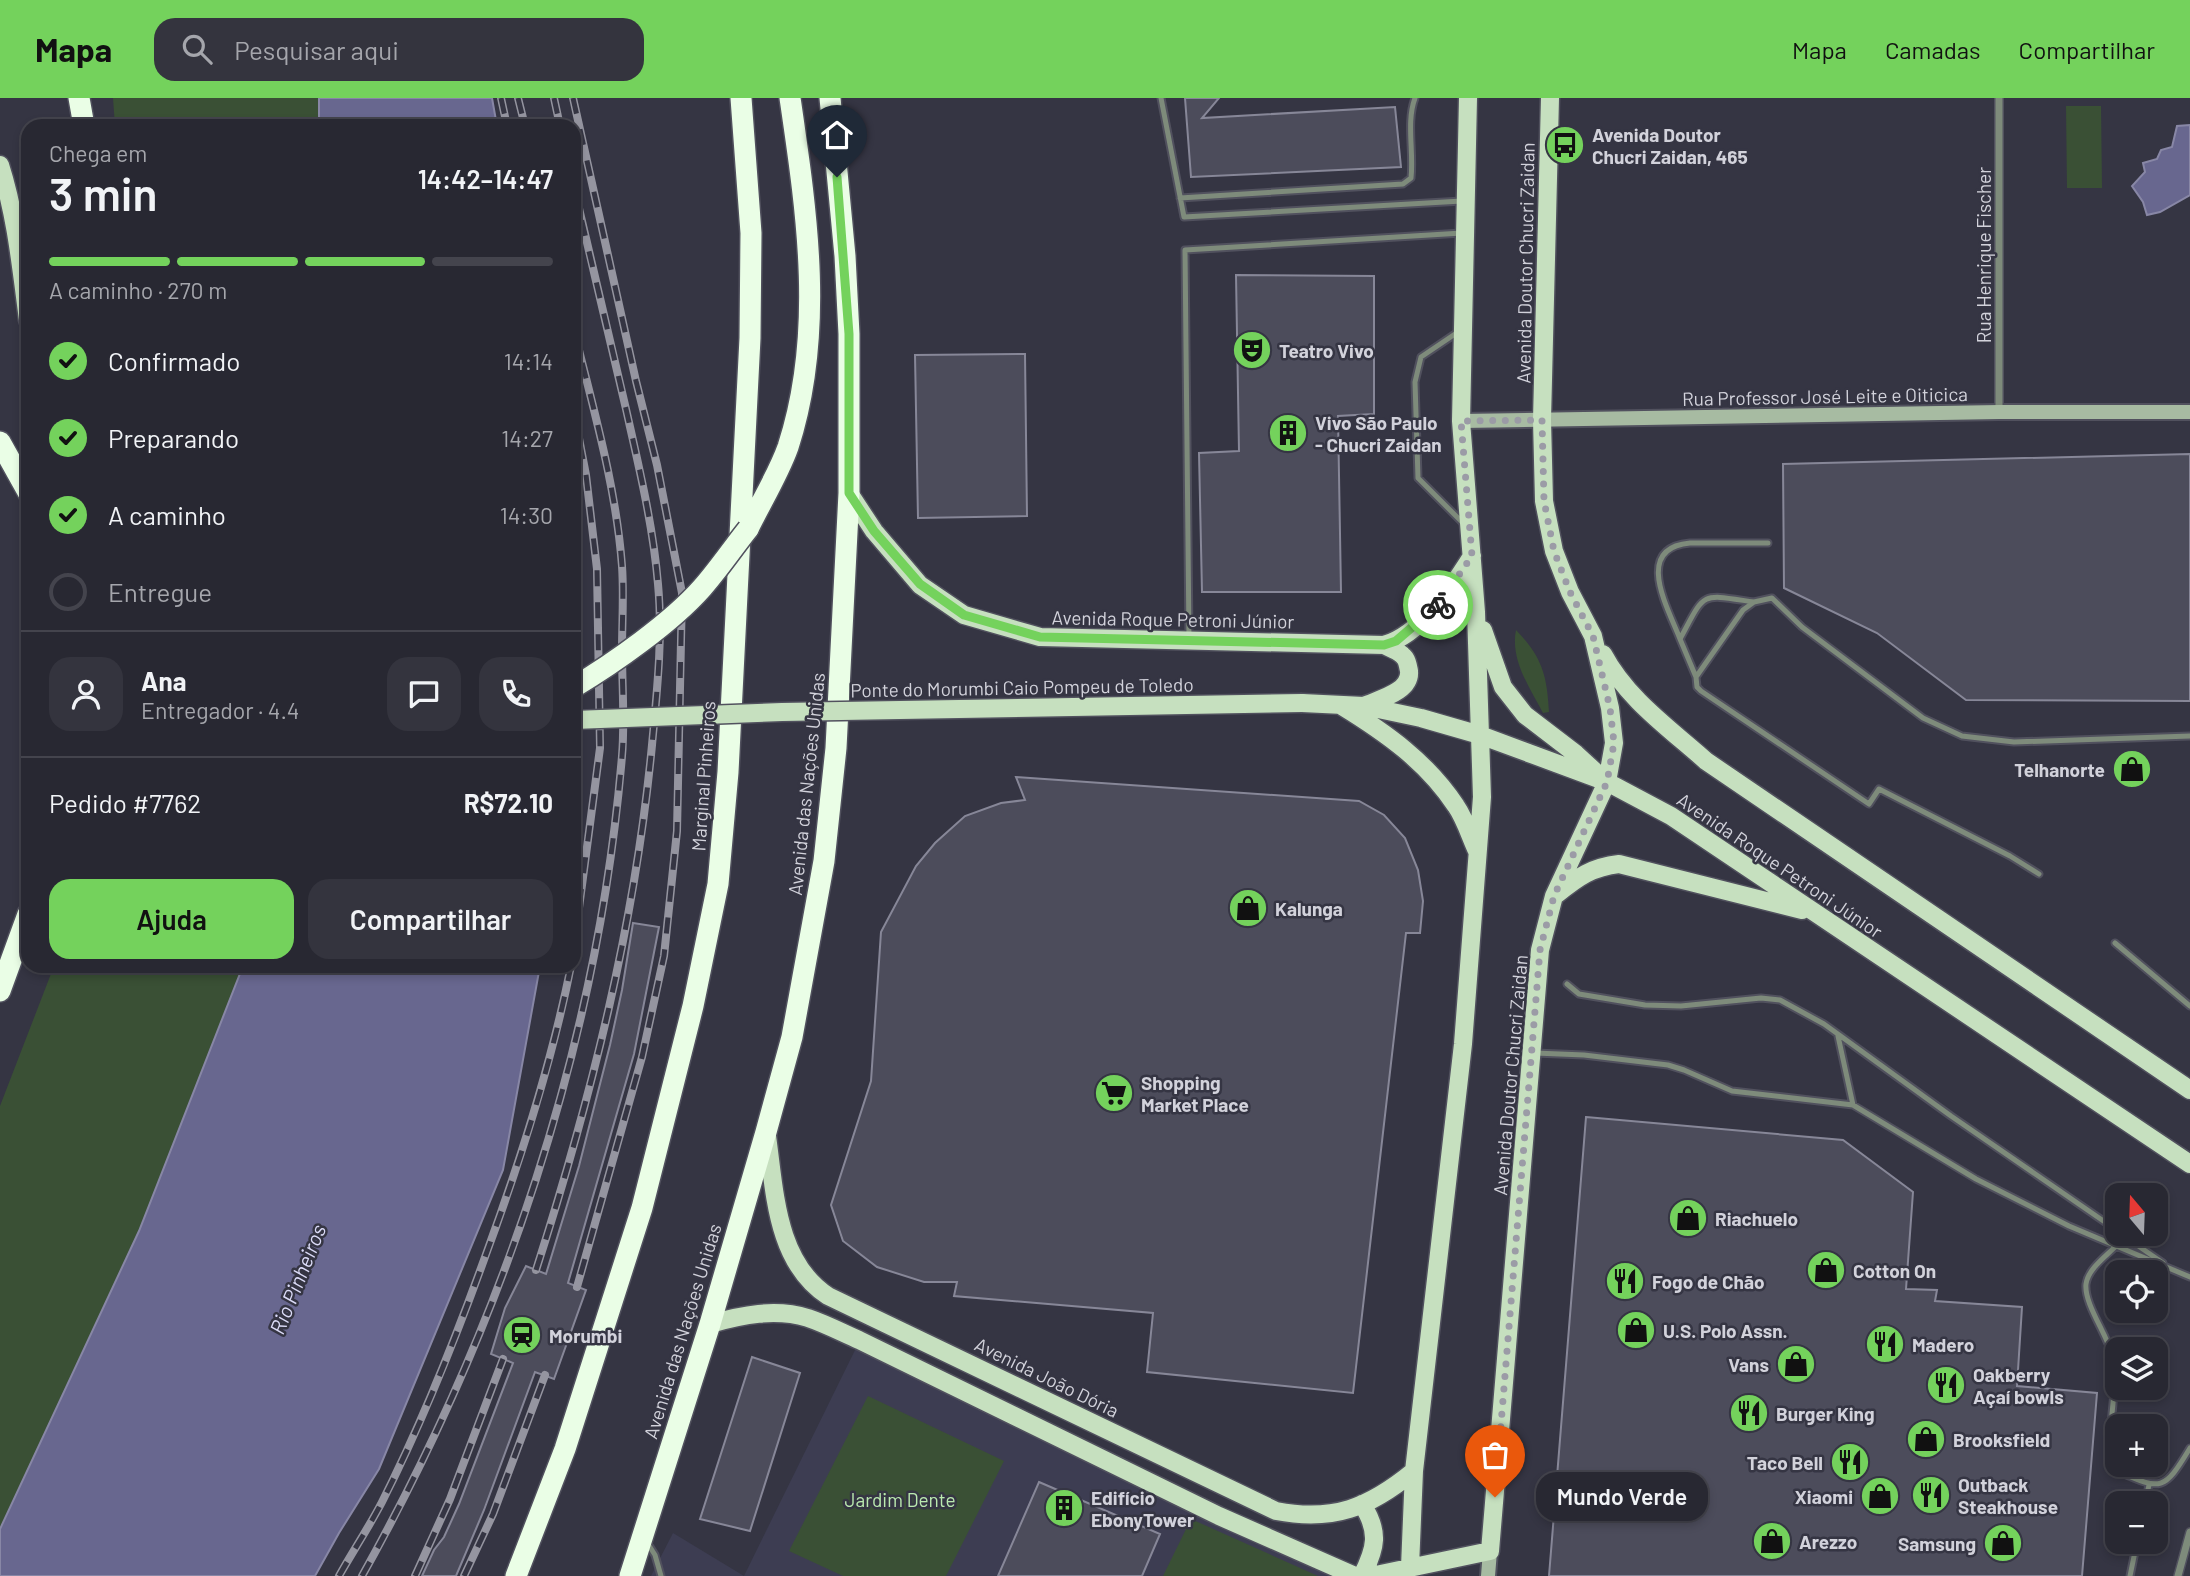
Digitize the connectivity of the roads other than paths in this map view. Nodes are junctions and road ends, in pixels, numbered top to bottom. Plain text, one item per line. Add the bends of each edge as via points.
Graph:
1 (79, 98) edge
2 (741, 98) edge
3 (790, 98) edge
4 (830, 98) edge
5 (1161, 98) edge
6 (1415, 98) edge
7 (1468, 98) edge
8 (1550, 98) edge
9 (1999, 98) edge
10 (83, 119) edge
11 (0, 165) edge
12 (1180, 198) junction
13 (1466, 201) junction
14 (1465, 233) junction
15 (21, 272) edge
16 (1463, 329) junction
17 (1999, 412) junction
18 (2190, 412) edge
19 (1542, 420) junction
20 (1461, 421) junction
21 (0, 442) edge
22 (21, 480) edge
23 (849, 493) junction
24 (1470, 529) junction
25 (1768, 543) dead end
26 (1472, 556) junction
27 (1754, 602) junction
28 (1476, 612) junction
29 (1593, 636) junction
30 (1680, 639) junction
31 (1189, 641) junction
32 (1384, 645) junction
33 (1696, 677) junction
34 (581, 683) edge
35 (1302, 704) joint
36 (1342, 706) junction
37 (1364, 706) junction
38 (581, 720) edge
39 (1480, 735) junction
40 (2190, 736) edge
41 (1607, 782) junction
42 (1478, 854) junction
43 (2039, 874) dead end
44 (1554, 896) junction
45 (1815, 913) junction
46 (21, 935) edge
47 (2115, 943) dead end
48 (1567, 984) dead end
49 (0, 991) edge
50 (2190, 1006) edge
51 (1838, 1035) junction
52 (1533, 1053) junction
53 (2190, 1090) edge
54 (1853, 1105) junction
55 (766, 1132) junction
56 (2190, 1164) edge
57 (2105, 1223) edge
58 (2105, 1241) edge
59 (2116, 1246) joint
60 (2138, 1246) edge
61 (2175, 1271) junction
62 (2190, 1277) edge
63 (710, 1324) junction
64 (2190, 1448) edge
65 (1413, 1471) junction
66 (2149, 1485) junction
67 (2148, 1491) edge
68 (1362, 1504) junction
69 (2190, 1532) edge
70 (643, 1535) junction
71 (1490, 1551) junction
72 (2135, 1554) edge
73 (1410, 1572) edge
74 (517, 1576) edge
75 (630, 1576) edge
76 (661, 1576) edge
77 (1355, 1576) edge
78 (1362, 1576) edge
79 (1371, 1576) edge
80 (1488, 1576) edge
81 (2130, 1576) edge
82 (2178, 1576) edge

1 - 10 highway
2 - 74 highway, Marginal Pinheiros via 751,233 750,338 718,884 693,1006 642,1208 565,1449
3 - 34 highway, bridge via 809,241 810,306 805,382 787,450 748,529 701,589
4 - 23 highway, Avenida das Nações Unidas via 849,334
5 - 12 lane
6 - 12 lane via 1414,158 1411,178 1403,184
7 - 13 main road
8 - 19 main road, Avenida Doutor Chucri Zaidan
9 - 17 street, Rua Henrique Fischer
11 - 15 main road
12 - 13 lane via 1184,217
13 - 14 main road
14 - 16 main road
14 - 31 lane via 1185,250
16 - 20 main road
16 - 24 lane via 1421,357 1415,382 1418,478
17 - 18 street, Rua Professor José Leite e Oiticica
17 - 19 street, Rua Professor José Leite e Oiticica
19 - 20 street, Rua Professor José Leite e Oiticica
19 - 29 main road, Avenida Doutor Chucri Zaidan via 1544,501 1554,551
20 - 24 main road
21 - 22 highway
23 - 31 main road, Avenida Roque Petroni Júnior via 874,531 920,584 964,615 1040,637
23 - 55 highway, Avenida das Nações Unidas via 836,748 824,861 792,1037
24 - 26 main road
25 - 30 lane via 1690,543 1668,550 1658,564 1657,579
26 - 28 main road
26 - 32 main road via 1437,606 1396,641
27 - 30 lane via 1705,598
27 - 33 lane via 1733,621
27 - 40 lane via 1772,598 1802,627 1923,718 1962,736 2014,742
28 - 39 main road
28 - 41 main road via 1503,687 1525,715
29 - 41 main road, Avenida Doutor Chucri Zaidan via 1614,743
29 - 53 main road via 1625,687 1706,761
30 - 33 lane
31 - 32 main road, Avenida Roque Petroni Júnior
32 - 37 main road via 1403,655 1409,675 1394,693
33 - 43 lane via 1701,691 1869,804 1879,789
35 - 36 main road, Avenida Roque Petroni Júnior
35 - 38 main road, Ponte do Morumbi Caio Pompeu de Toledo, bridge
36 - 37 main road, Avenida Roque Petroni Júnior
36 - 42 main road via 1407,750 1430,775 1458,808
37 - 39 main road, Avenida Roque Petroni Júnior
39 - 41 main road, Avenida Roque Petroni Júnior
39 - 42 main road
41 - 44 main road, Avenida Doutor Chucri Zaidan
41 - 45 main road, Avenida Roque Petroni Júnior via 1671,816
42 - 65 main road via 1463,1044
44 - 45 main road via 1586,873 1619,864
44 - 52 main road, Avenida Doutor Chucri Zaidan via 1540,950
45 - 56 main road, Avenida Roque Petroni Júnior
46 - 49 highway
47 - 50 lane
48 - 51 lane via 1579,993 1644,1005 1780,1000
51 - 54 lane
51 - 57 lane
52 - 54 lane via 1668,1065 1732,1091
52 - 71 main road, Avenida Doutor Chucri Zaidan
54 - 58 lane via 1976,1179
55 - 63 highway, Avenida das Nações Unidas
55 - 68 main road, Avenida João Dória via 787,1244 800,1271 828,1296 1276,1511 1318,1516
59 - 61 lane
59 - 66 lane via 2086,1282 2112,1354 2108,1453 2115,1470
60 - 61 lane
61 - 62 lane
63 - 70 highway, Avenida das Nações Unidas
63 - 77 main road via 773,1312 807,1318 1219,1516
64 - 66 lane via 2174,1475
65 - 68 main road, Avenida João Dória via 1388,1492
65 - 73 main road
66 - 67 lane
68 - 78 main road via 1375,1538
69 - 82 street
70 - 75 highway, Avenida das Nações Unidas
70 - 76 lane
71 - 73 main road
71 - 80 street, Avenida Doutor Chucri Zaidan
72 - 81 lane
73 - 79 main road

